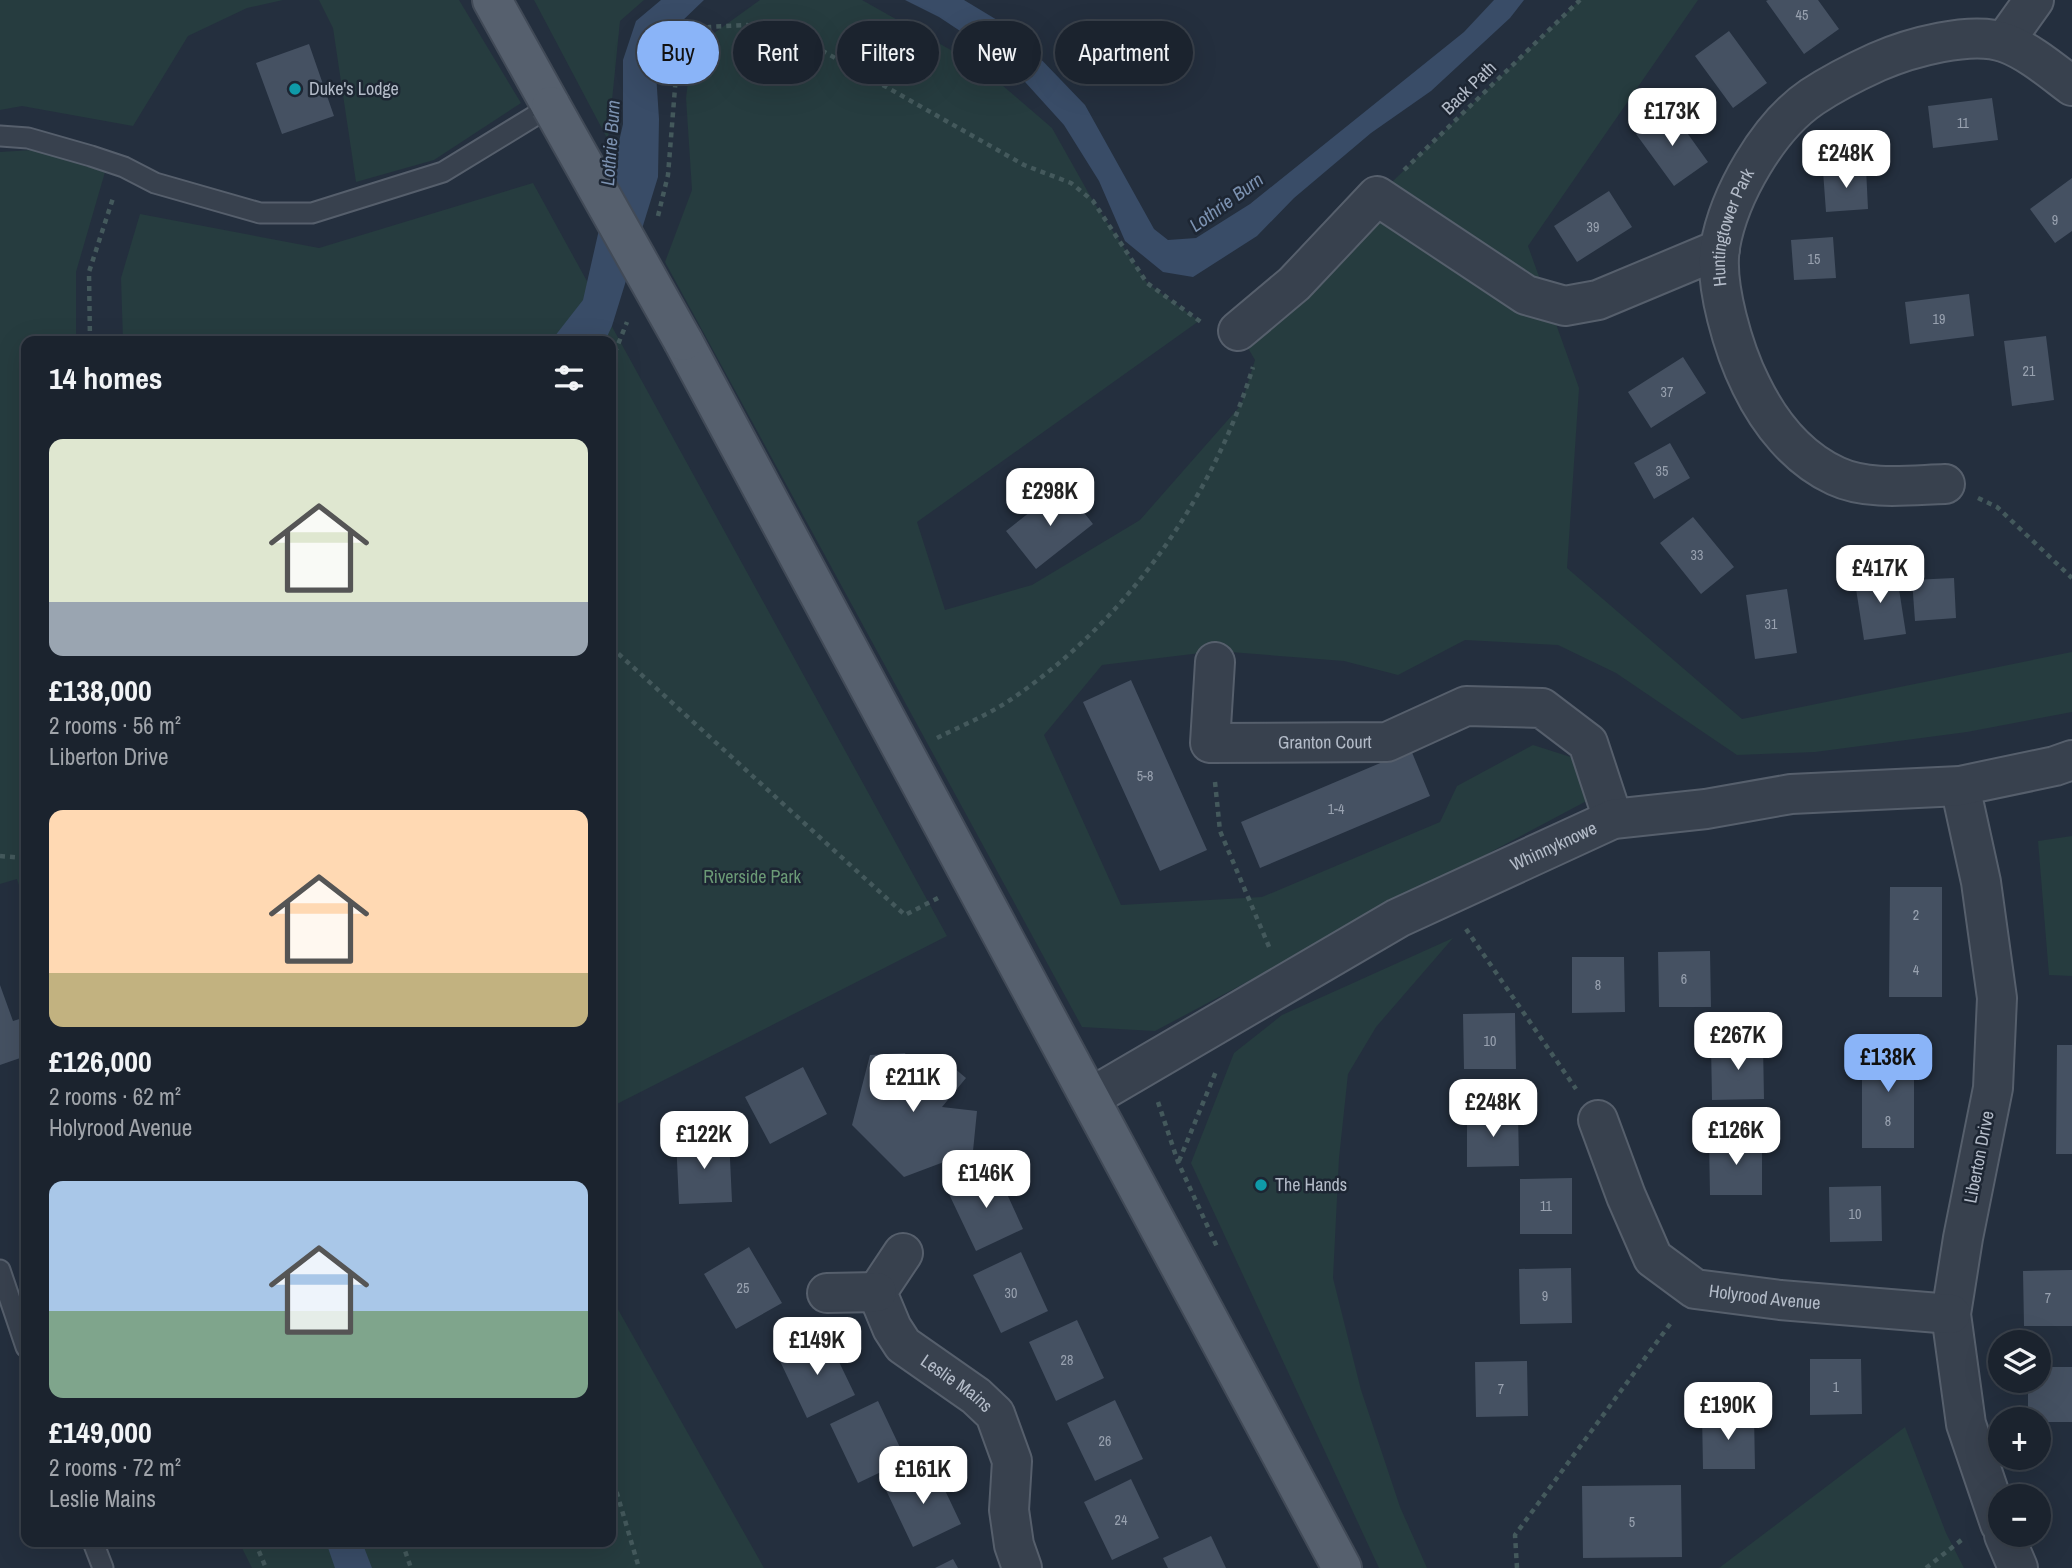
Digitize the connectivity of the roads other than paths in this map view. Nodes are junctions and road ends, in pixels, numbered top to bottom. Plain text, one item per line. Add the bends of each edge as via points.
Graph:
1 (492, 0) edge
2 (2034, 0) edge
3 (2004, 42) junction
4 (2072, 86) edge
5 (551, 106) junction
6 (0, 136) edge
7 (1720, 249) junction
8 (1238, 331) road end
9 (1945, 484) road end
10 (1215, 662) dead end
11 (2072, 760) edge
12 (1959, 786) junction
13 (1613, 819) junction
14 (1090, 1098) junction
15 (1598, 1120) road end
16 (903, 1253) dead end
17 (0, 1269) edge
18 (877, 1292) junction
19 (827, 1293) dead end
20 (1951, 1314) junction
21 (21, 1332) edge
22 (1988, 1489) edge
23 (95, 1547) edge
24 (2009, 1547) edge
25 (103, 1568) edge
26 (1023, 1568) edge
27 (1342, 1568) edge
28 (2018, 1568) edge

1 - 5 main road
2 - 3 street
3 - 4 street, Huntingtower Park
3 - 7 street, Huntingtower Park via 1970,39 1931,44 1850,74 1810,98 1768,142 1743,182
5 - 6 lane via 443,172 312,213 260,213 155,183 124,167 28,138
5 - 14 main road, bridge via 683,341
7 - 8 street via 1598,300 1565,306 1526,295 1377,196 1294,284
7 - 9 street, Huntingtower Park via 1728,324 1743,370 1761,407 1782,434 1810,461 1837,477 1868,484
10 - 13 street, Granton Court via 1210,743 1387,742 1466,706 1542,708 1588,743
11 - 12 street, Whinnyknowe
12 - 13 street, Whinnyknowe via 1791,794
12 - 20 street, Liberton Drive via 1981,882 1997,998 1993,1088
13 - 14 street, Whinnyknowe via 1398,918
14 - 27 main road
15 - 20 street, Holyrood Avenue via 1653,1258 1695,1289
16 - 18 street
17 - 21 lane
18 - 19 street
18 - 26 street, Leslie Mains via 903,1345 976,1395 995,1414 1012,1461 1009,1510
20 - 22 street, Liberton Drive via 1966,1424
23 - 25 lane
24 - 28 street

